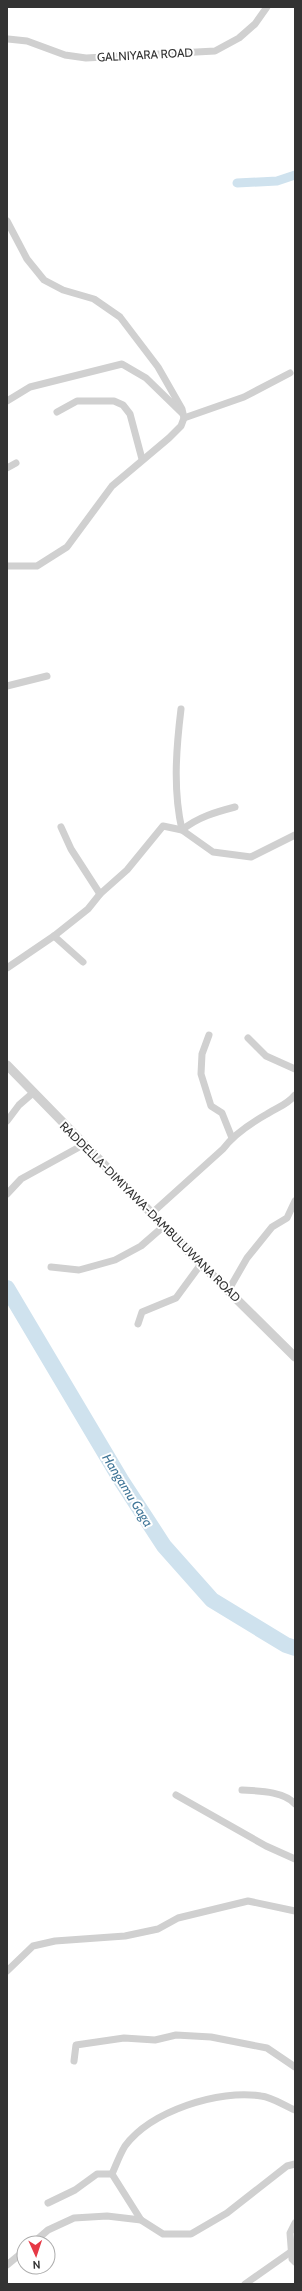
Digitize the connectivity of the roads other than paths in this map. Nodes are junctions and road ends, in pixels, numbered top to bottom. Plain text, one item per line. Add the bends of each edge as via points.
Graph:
1 (267, 7) edge
2 (7, 38) edge
3 (7, 221) edge
4 (290, 373) dead end
5 (7, 401) edge
6 (57, 412) dead end
7 (184, 416) junction
8 (142, 459) junction
9 (16, 463) dead end
10 (7, 468) edge
11 (7, 566) edge
12 (48, 676) dead end
13 (7, 686) edge
14 (181, 709) dead end
15 (236, 807) dead end
16 (60, 827) dead end
17 (182, 830) junction
18 (295, 834) edge
19 (100, 894) junction
20 (54, 936) junction
21 (83, 962) dead end
22 (7, 968) edge
23 (209, 1035) dead end
24 (248, 1038) dead end
25 (7, 1065) edge
26 (295, 1069) edge
27 (34, 1092) junction
28 (295, 1095) edge
29 (7, 1121) edge
30 (232, 1138) junction
31 (83, 1145) junction
32 (7, 1194) edge
33 (295, 1201) edge
34 (152, 1214) junction
35 (164, 1226) junction
36 (200, 1264) junction
37 (51, 1267) dead end
38 (228, 1291) junction
39 (138, 1324) dead end
40 (293, 1353) edge
41 (242, 1790) dead end
42 (176, 1794) dead end
43 (295, 1804) edge
44 (295, 1859) edge
45 (295, 1911) edge
46 (7, 1971) edge
47 (74, 2061) dead end
48 (295, 2067) edge
49 (295, 2110) edge
50 (295, 2164) edge
51 (112, 2174) junction
52 (48, 2203) dead end
53 (140, 2220) junction
54 (295, 2223) edge
55 (42, 2235) edge
56 (292, 2251) junction
57 (16, 2258) edge
58 (295, 2262) edge
59 (7, 2265) edge
60 (245, 2284) edge

1 - 2 street, GALNIYARA ROAD via 255,24 239,38 215,51 86,58 65,55 26,41
3 - 7 street via 27,259 44,280 63,290 94,299 120,317 158,367
4 - 7 street via 244,397
5 - 7 street via 30,387 122,364 146,378
6 - 8 street via 77,401 114,401 123,405 130,414
7 - 8 street via 181,426
8 - 11 street via 112,486 67,547 37,566
9 - 10 street
12 - 13 street
14 - 17 street via 176,751 178,809
15 - 17 street via 209,814
16 - 19 street
17 - 18 street via 213,852 251,857
17 - 19 street via 163,826 127,870
19 - 20 street via 88,909
20 - 21 street
20 - 22 street
23 - 30 street via 202,1054 201,1074 211,1106 222,1113
24 - 26 street via 266,1056
25 - 27 street, RADDELLA-DIMIYAWA-DAMBULUWANA ROAD
27 - 29 street via 19,1105
27 - 31 street, RADDELLA-DIMIYAWA-DAMBULUWANA ROAD
28 - 30 street via 288,1103 266,1114
30 - 34 street
31 - 32 street via 21,1179
31 - 34 street, RADDELLA-DIMIYAWA-DAMBULUWANA ROAD
33 - 38 street via 287,1218 272,1227 247,1258
34 - 35 street, RADDELLA-DIMIYAWA-DAMBULUWANA ROAD
35 - 36 street, RADDELLA-DIMIYAWA-DAMBULUWANA ROAD
35 - 37 street via 141,1246 115,1260 79,1270
36 - 38 street, RADDELLA-DIMIYAWA-DAMBULUWANA ROAD
36 - 39 street via 176,1298 142,1312
38 - 40 street, RADDELLA-DIMIYAWA-DAMBULUWANA ROAD
41 - 43 street via 261,1791 290,1799
42 - 44 street via 266,1846
45 - 46 street via 248,1901 178,1918 158,1929 125,1936 55,1941 33,1946
47 - 48 street via 76,2045 124,2038 155,2040 176,2035 211,2037 267,2048
49 - 51 street via 262,2096 238,2096 202,2101 166,2113 141,2129 125,2146
50 - 53 street via 287,2166 227,2213 191,2234 163,2234
51 - 52 street via 97,2174 75,2190
51 - 53 street
53 - 55 street via 107,2216 74,2218
54 - 56 street via 290,2233
56 - 58 street via 292,2259
56 - 60 street
57 - 59 street

